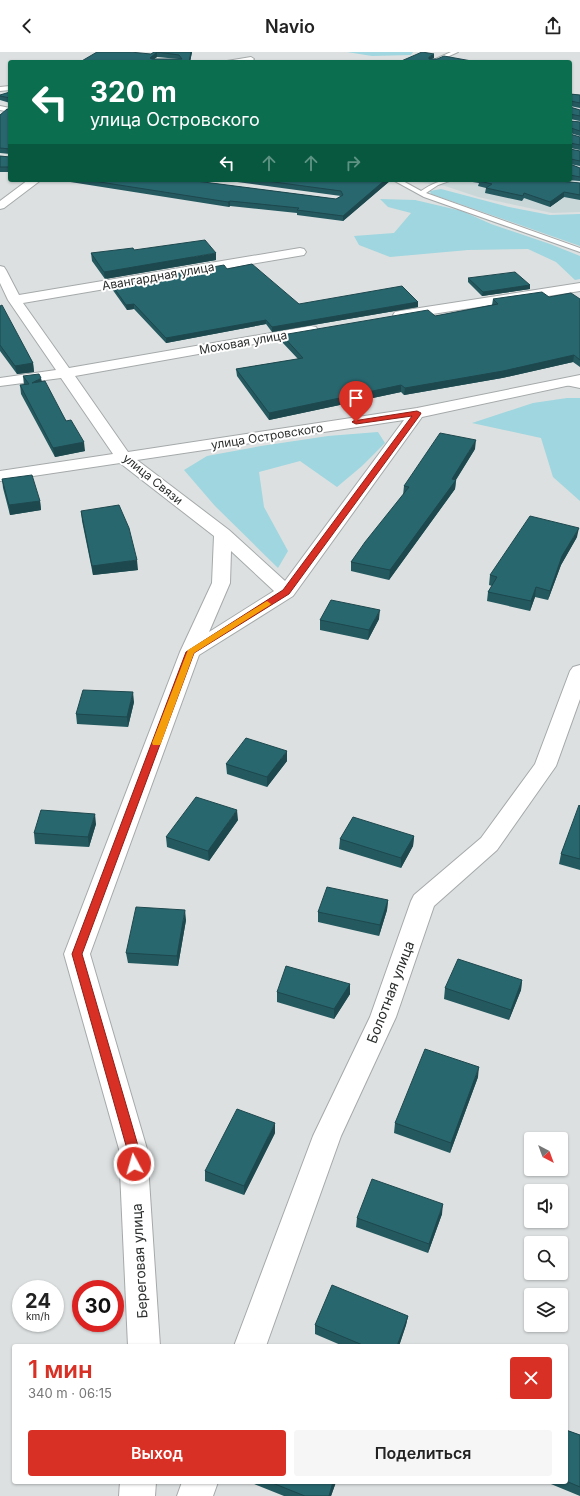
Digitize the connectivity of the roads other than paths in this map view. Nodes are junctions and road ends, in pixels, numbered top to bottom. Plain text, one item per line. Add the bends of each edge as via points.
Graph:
1 (455, 52) edge
2 (251, 59) dead end
3 (242, 60) edge
4 (437, 60) edge
5 (32, 182) edge
6 (400, 182) edge
7 (442, 182) edge
8 (421, 194) junction
9 (0, 206) edge
10 (580, 250) edge
11 (300, 252) dead end
12 (0, 270) edge
13 (580, 286) edge
14 (15, 300) junction
15 (385, 318) edge
16 (322, 328) edge
17 (65, 373) junction
18 (580, 379) edge
19 (0, 382) edge
20 (564, 382) junction
21 (580, 385) edge
22 (417, 413) junction
23 (124, 458) junction
24 (0, 476) edge
25 (223, 534) junction
26 (286, 592) junction
27 (190, 652) junction
28 (580, 671) edge
29 (144, 1344) edge
30 (251, 1344) edge
31 (138, 1484) edge
32 (199, 1484) edge
33 (136, 1496) edge
34 (195, 1496) edge

1 - 4 lane
2 - 3 lane
5 - 9 street
6 - 8 lane
7 - 8 lane
8 - 10 lane
11 - 14 street, Авангардная улица
12 - 14 street, улица Связи
13 - 15 street
14 - 17 street, улица Связи
16 - 17 street, Моховая улица
17 - 19 street, Моховая улица
17 - 23 street, улица Связи
18 - 20 street, улица Островского
20 - 21 lane
20 - 22 street, улица Островского
22 - 23 street, улица Островского
22 - 26 street
23 - 24 street, улица Островского
23 - 25 street, улица Связи
25 - 26 street, улица Связи
25 - 27 street via 221,583
26 - 27 street
27 - 29 street, Береговая улица via 77,954 133,1149
28 - 30 street, Болотная улица via 545,766 489,844 424,901 383,1017 327,1136
31 - 33 street
32 - 34 street

